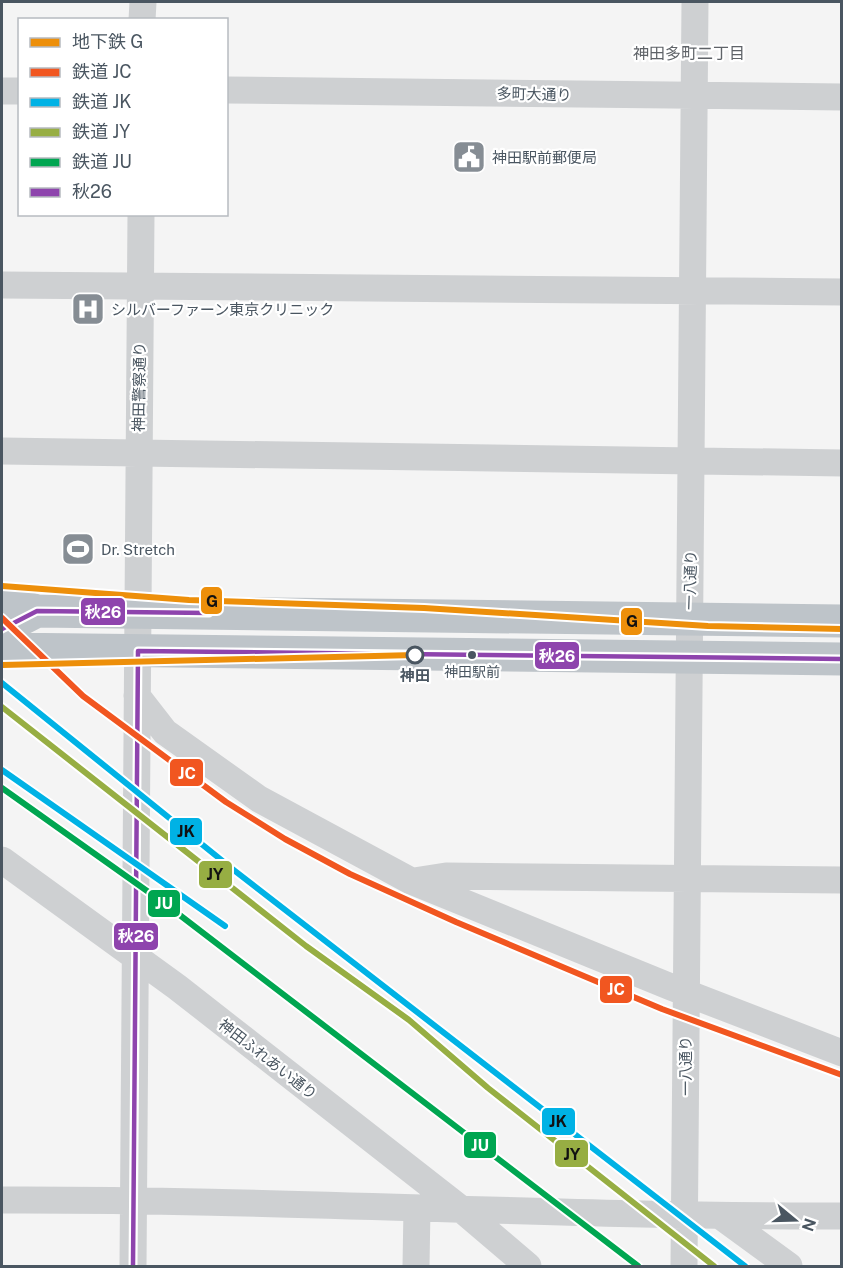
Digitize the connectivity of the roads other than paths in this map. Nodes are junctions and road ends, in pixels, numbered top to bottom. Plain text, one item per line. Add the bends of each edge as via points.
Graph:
1 (142, 2) edge
2 (695, 2) edge
3 (142, 18) edge
4 (2, 90) edge
5 (228, 90) edge
6 (18, 91) edge
7 (695, 96) junction
8 (842, 97) edge
9 (141, 216) edge
10 (2, 285) edge
11 (141, 286) junction
12 (692, 290) junction
13 (842, 292) edge
14 (2, 451) edge
15 (138, 452) junction
16 (692, 459) junction
17 (842, 463) edge
18 (2, 602) edge
19 (139, 612) junction
20 (689, 619) junction
21 (842, 621) edge
22 (2, 649) edge
23 (138, 651) junction
24 (688, 657) junction
25 (842, 659) edge
26 (137, 696) junction
27 (2, 860) edge
28 (687, 880) junction
29 (842, 880) edge
30 (411, 881) junction
31 (133, 954) junction
32 (686, 993) junction
33 (842, 1053) edge
34 (2, 1200) edge
35 (133, 1200) junction
36 (417, 1208) junction
37 (461, 1209) junction
38 (685, 1214) junction
39 (722, 1216) junction
40 (842, 1216) edge
41 (133, 1266) edge
42 (416, 1266) edge
43 (528, 1266) edge
44 (684, 1266) edge
45 (789, 1266) edge

1 - 3 street
2 - 7 street, 一八通り
4 - 6 street
5 - 7 street, 多町大通り
7 - 8 street, 多町大通り
7 - 12 street, 一八通り
9 - 11 street, 神田警察通り
10 - 11 street
11 - 12 street
11 - 15 street, 神田警察通り
12 - 13 street
12 - 16 street, 一八通り
14 - 15 street
15 - 16 street
15 - 19 street, 神田警察通り
16 - 17 street
16 - 20 street, 一八通り
18 - 19 highway via 38,611
19 - 20 highway
19 - 23 street, 神田警察通り
20 - 21 highway
20 - 24 street, 一八通り
22 - 23 highway
23 - 24 highway
23 - 26 street, 神田警察通り
24 - 25 highway
24 - 28 street, 一八通り
26 - 30 street via 165,732 259,799
26 - 31 street, 神田警察通り
27 - 31 street, 神田ふれあい通り
28 - 29 street
28 - 30 street via 446,876
28 - 32 street, 一八通り
30 - 32 street
31 - 35 street, 神田警察通り
31 - 37 street, 神田ふれあい通り
32 - 33 street
32 - 38 street, 一八通り
34 - 35 street
35 - 36 street
35 - 41 street, 神田警察通り
36 - 37 street
36 - 42 street
37 - 38 street
37 - 43 street, 神田ふれあい通り
38 - 39 street
38 - 44 street, 一八通り
39 - 40 street
39 - 45 street

